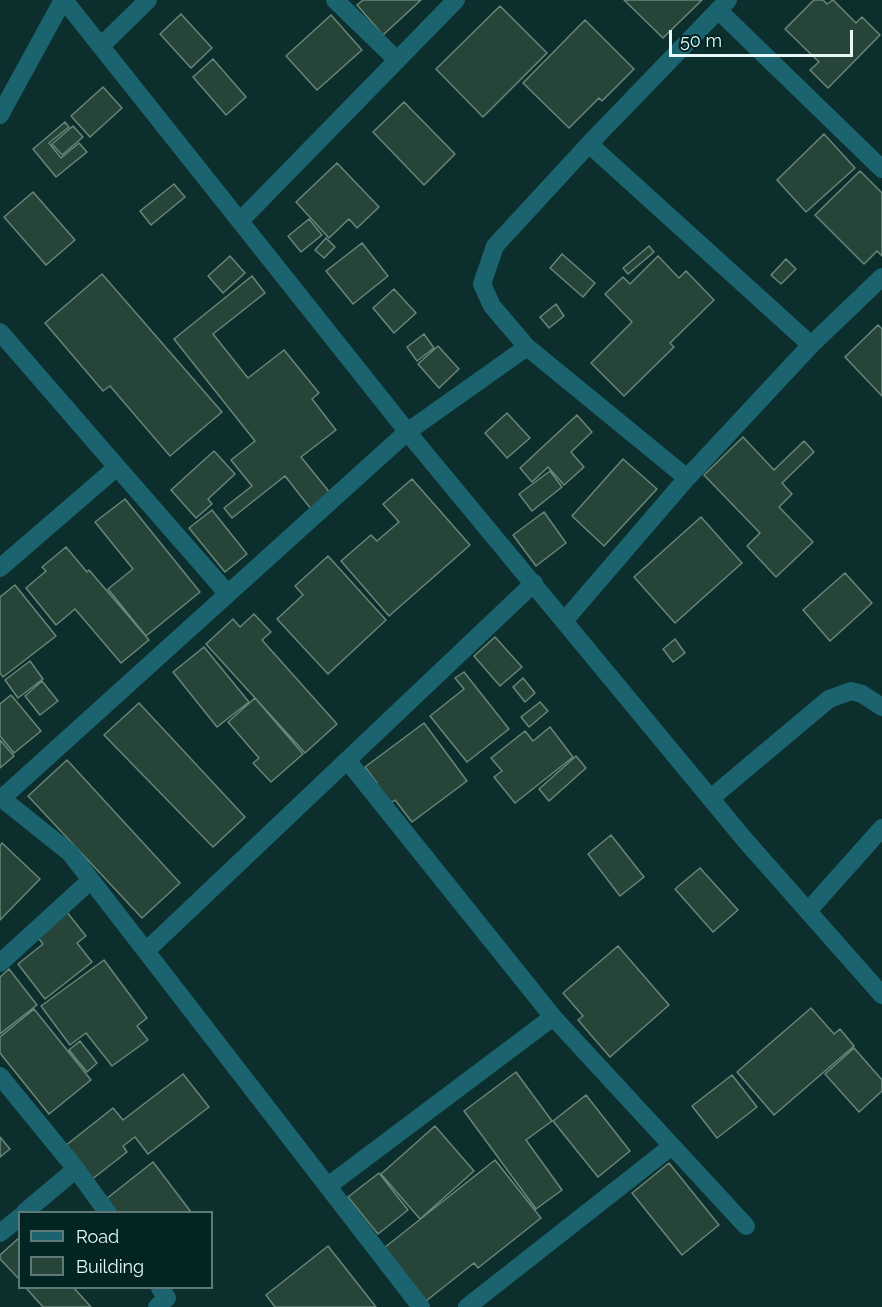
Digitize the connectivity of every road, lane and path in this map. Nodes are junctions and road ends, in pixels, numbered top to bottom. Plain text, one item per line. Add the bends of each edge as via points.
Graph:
1 (64, 0) edge
2 (148, 0) edge
3 (335, 0) edge
4 (456, 0) edge
5 (723, 5) edge
6 (101, 46) junction
7 (397, 60) junction
8 (0, 115) edge
9 (589, 144) junction
10 (882, 169) edge
11 (241, 220) junction
12 (882, 277) edge
13 (0, 332) edge
14 (811, 345) junction
15 (528, 347) junction
16 (407, 432) junction
17 (117, 467) junction
18 (687, 478) junction
19 (0, 568) edge
20 (534, 583) junction
21 (228, 594) junction
22 (565, 620) junction
23 (882, 707) edge
24 (347, 760) junction
25 (1, 797) edge
26 (711, 798) junction
27 (882, 828) edge
28 (91, 880) junction
29 (808, 911) junction
30 (146, 951) junction
31 (0, 963) edge
32 (882, 995) edge
33 (553, 1017) junction
34 (0, 1076) edge
35 (672, 1146) junction
36 (76, 1169) junction
37 (328, 1186) junction
38 (26, 1211) edge
39 (106, 1211) edge
40 (18, 1219) edge
41 (746, 1227) dead end
42 (0, 1233) edge
43 (421, 1307) edge
44 (467, 1307) edge

1 - 6 street
1 - 8 street
2 - 6 street
3 - 7 street
4 - 7 street
5 - 9 street
5 - 10 street
6 - 11 street
7 - 11 street
9 - 14 street
9 - 15 street via 495,246 487,264 482,284 492,306
11 - 16 street
12 - 14 street
13 - 17 street
14 - 18 street
15 - 16 street
15 - 18 street
16 - 20 street
16 - 21 street
17 - 19 street
17 - 21 street
18 - 22 street
20 - 22 street
20 - 24 street
21 - 25 street
22 - 26 street
23 - 26 street via 851,691 829,699
24 - 30 street
24 - 33 street
25 - 28 street via 70,853
26 - 29 street
27 - 29 street
28 - 30 street
28 - 31 street
29 - 32 street
30 - 37 street
33 - 35 street
33 - 37 street
34 - 36 street
35 - 41 street
35 - 44 street
36 - 38 street
36 - 39 street
37 - 43 street
40 - 42 street

